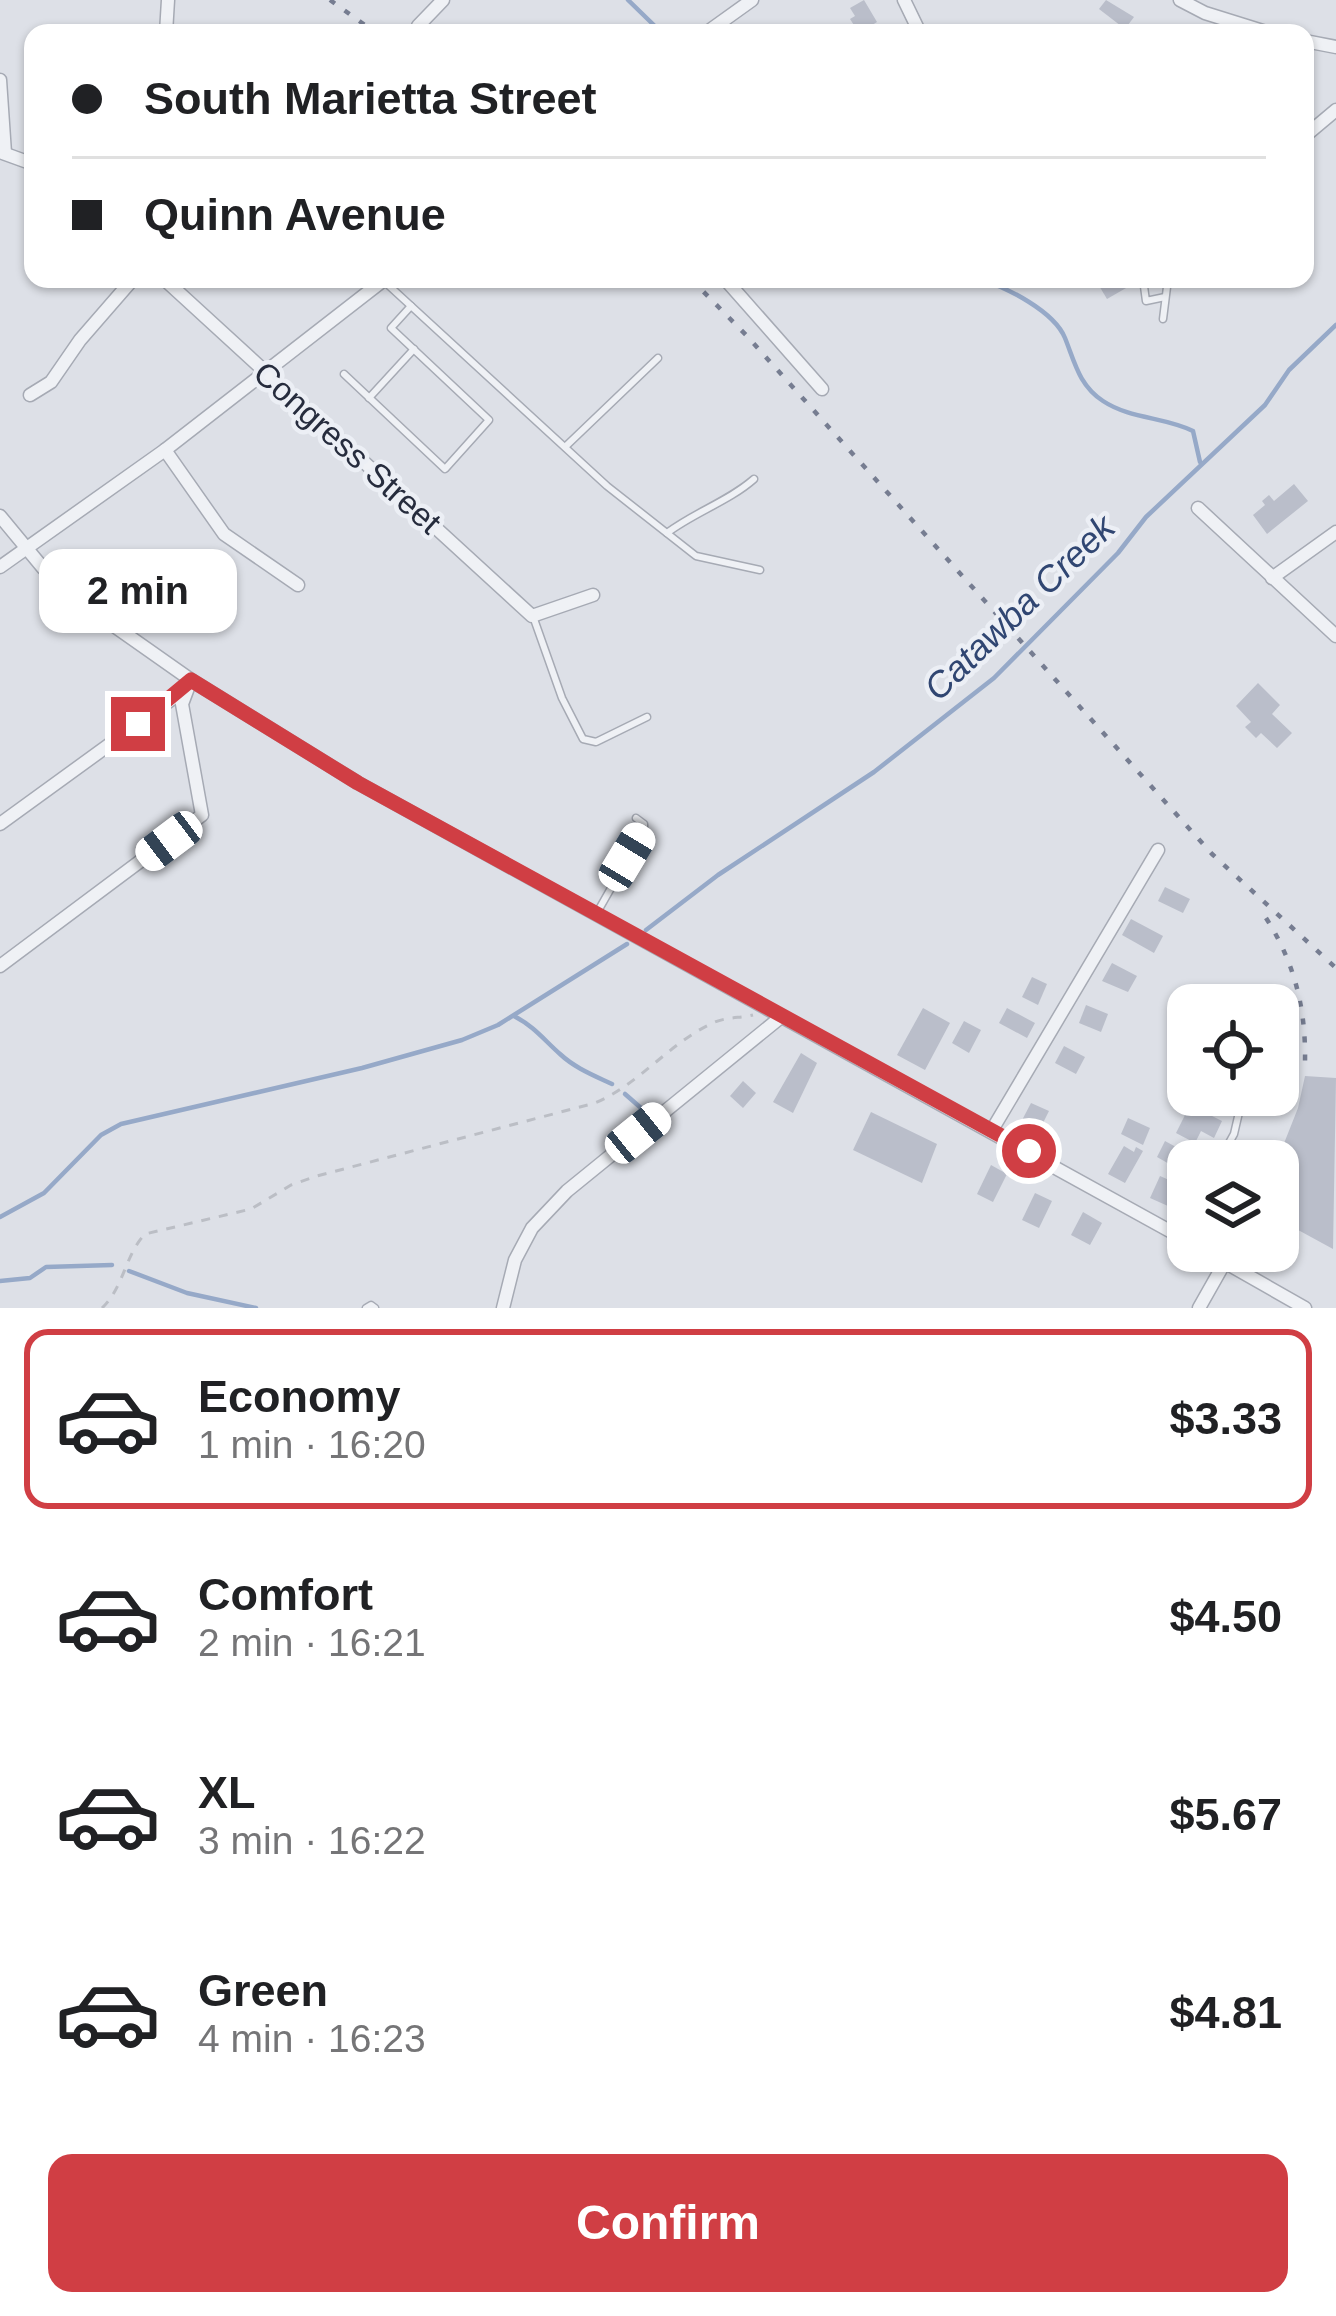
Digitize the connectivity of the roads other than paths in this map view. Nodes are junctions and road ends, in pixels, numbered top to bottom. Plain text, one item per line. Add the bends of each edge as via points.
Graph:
1 (443, 0) edge
2 (752, 0) edge
3 (1180, 0) edge
4 (420, 24) edge
5 (719, 24) edge
6 (1245, 24) edge
7 (0, 80) edge
8 (2, 153) edge
9 (125, 288) edge
10 (174, 288) edge
11 (374, 288) edge
12 (392, 288) edge
13 (733, 288) edge
14 (1144, 288) edge
15 (1166, 288) edge
16 (1165, 297) junction
17 (411, 306) junction
18 (1163, 319) dead end
19 (414, 349) junction
20 (658, 358) dead end
21 (265, 372) junction
22 (344, 374) dead end
23 (822, 389) dead end
24 (30, 394) dead end
25 (369, 398) junction
26 (566, 447) junction
27 (165, 450) junction
28 (754, 479) dead end
29 (1198, 508) dead end
30 (0, 516) edge
31 (667, 532) junction
32 (1336, 532) edge
33 (25, 549) junction
34 (0, 567) edge
35 (760, 570) dead end
36 (1273, 578) junction
37 (298, 585) dead end
38 (593, 595) dead end
39 (532, 616) junction
40 (1336, 636) edge
41 (191, 680) junction
42 (646, 717) dead end
43 (636, 818) dead end
44 (0, 824) edge
45 (1158, 850) dead end
46 (596, 915) junction
47 (0, 966) edge
48 (781, 1017) junction
49 (992, 1130) junction
50 (1167, 1230) edge
51 (1219, 1272) edge
52 (1242, 1272) edge
53 (503, 1308) edge
54 (1198, 1308) edge
55 (1305, 1308) edge

1 - 4 street
2 - 5 street
3 - 6 street
7 - 8 street
9 - 24 street via 51,382
10 - 21 street, Congress Street
11 - 21 street
12 - 17 lane
13 - 23 street
14 - 16 lane via 1146,301
15 - 16 lane
16 - 18 lane
17 - 19 lane via 391,328
17 - 26 lane
19 - 25 lane
19 - 25 lane via 489,419 445,469
20 - 26 lane
21 - 27 street
21 - 39 street, Congress Street
22 - 25 lane
26 - 31 lane
27 - 33 street
27 - 37 street via 224,534
28 - 31 lane
29 - 36 street
30 - 33 street
31 - 35 lane via 696,556
32 - 36 street
33 - 34 street
33 - 41 street
36 - 40 street
38 - 39 street
39 - 42 lane via 583,739 596,742
41 - 44 street
41 - 46 street
41 - 47 street via 182,704 202,815
43 - 46 lane via 644,830
45 - 49 street
46 - 48 street
48 - 49 street
48 - 53 street via 567,1191 532,1228
49 - 50 street
51 - 54 street
52 - 55 street

